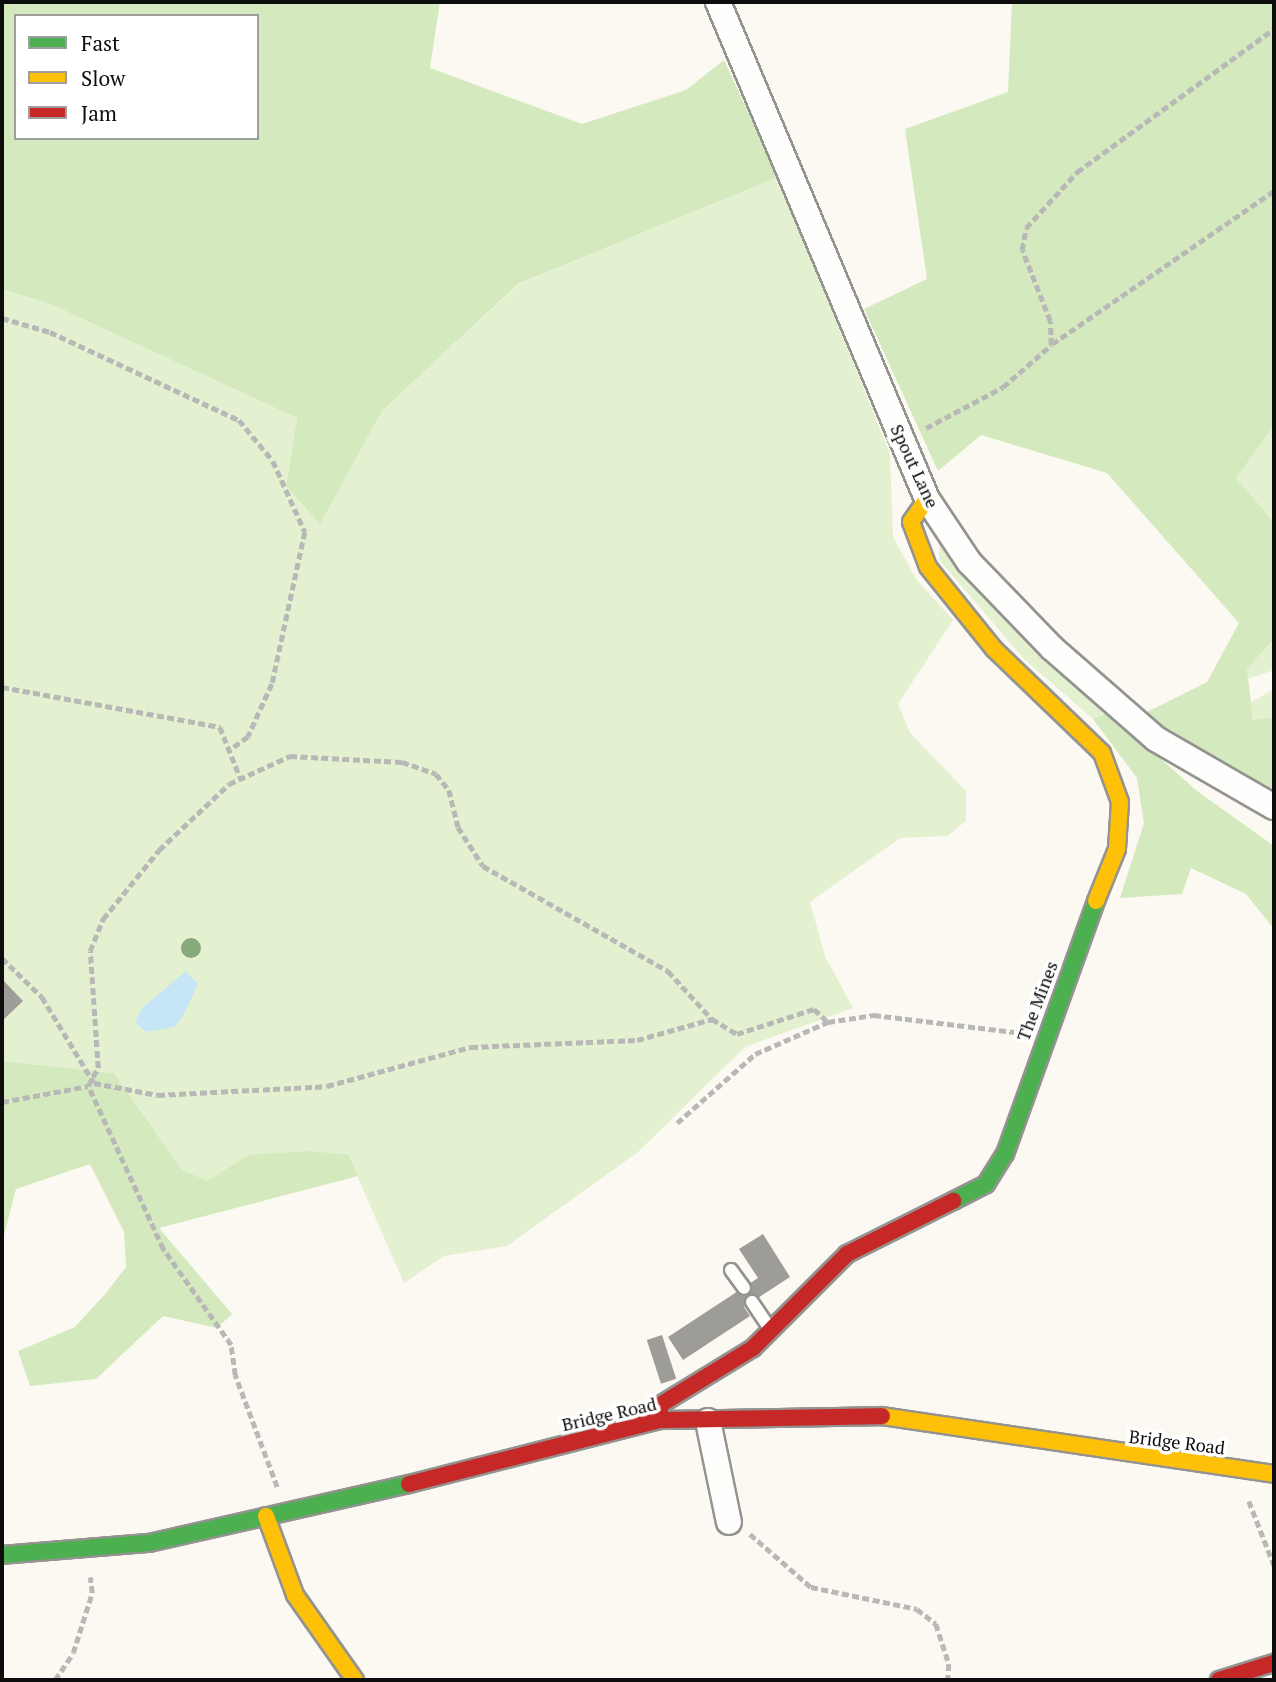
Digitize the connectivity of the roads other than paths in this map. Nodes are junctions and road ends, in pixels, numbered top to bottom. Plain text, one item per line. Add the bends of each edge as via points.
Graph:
1 (718, 2) edge
2 (927, 499) junction
3 (1274, 807) edge
4 (731, 1270) dead end
5 (744, 1288) dead end
6 (752, 1302) dead end
7 (772, 1332) junction
8 (660, 1420) junction
9 (708, 1421) junction
10 (1274, 1474) edge
11 (266, 1516) junction
12 (729, 1522) road end
13 (2, 1555) edge
14 (1274, 1664) edge
15 (355, 1680) edge
16 (1219, 1680) edge

1 - 2 street, Spout Lane
2 - 3 street, Spout Lane via 969,562 1052,648 1156,739
2 - 7 street, The Mines via 911,522 928,567 994,649 1102,753 1121,802 1117,849 1043,1035 1005,1154 986,1184 847,1254
4 - 5 lane
6 - 7 lane
7 - 8 street, The Mines via 660,1405
8 - 9 street, Bridge Road
8 - 11 street, Bridge Road via 287,1515
9 - 10 street, Bridge Road via 872,1415
9 - 12 street
11 - 13 street, Bridge Road via 149,1543
11 - 15 street via 295,1595
14 - 16 street

